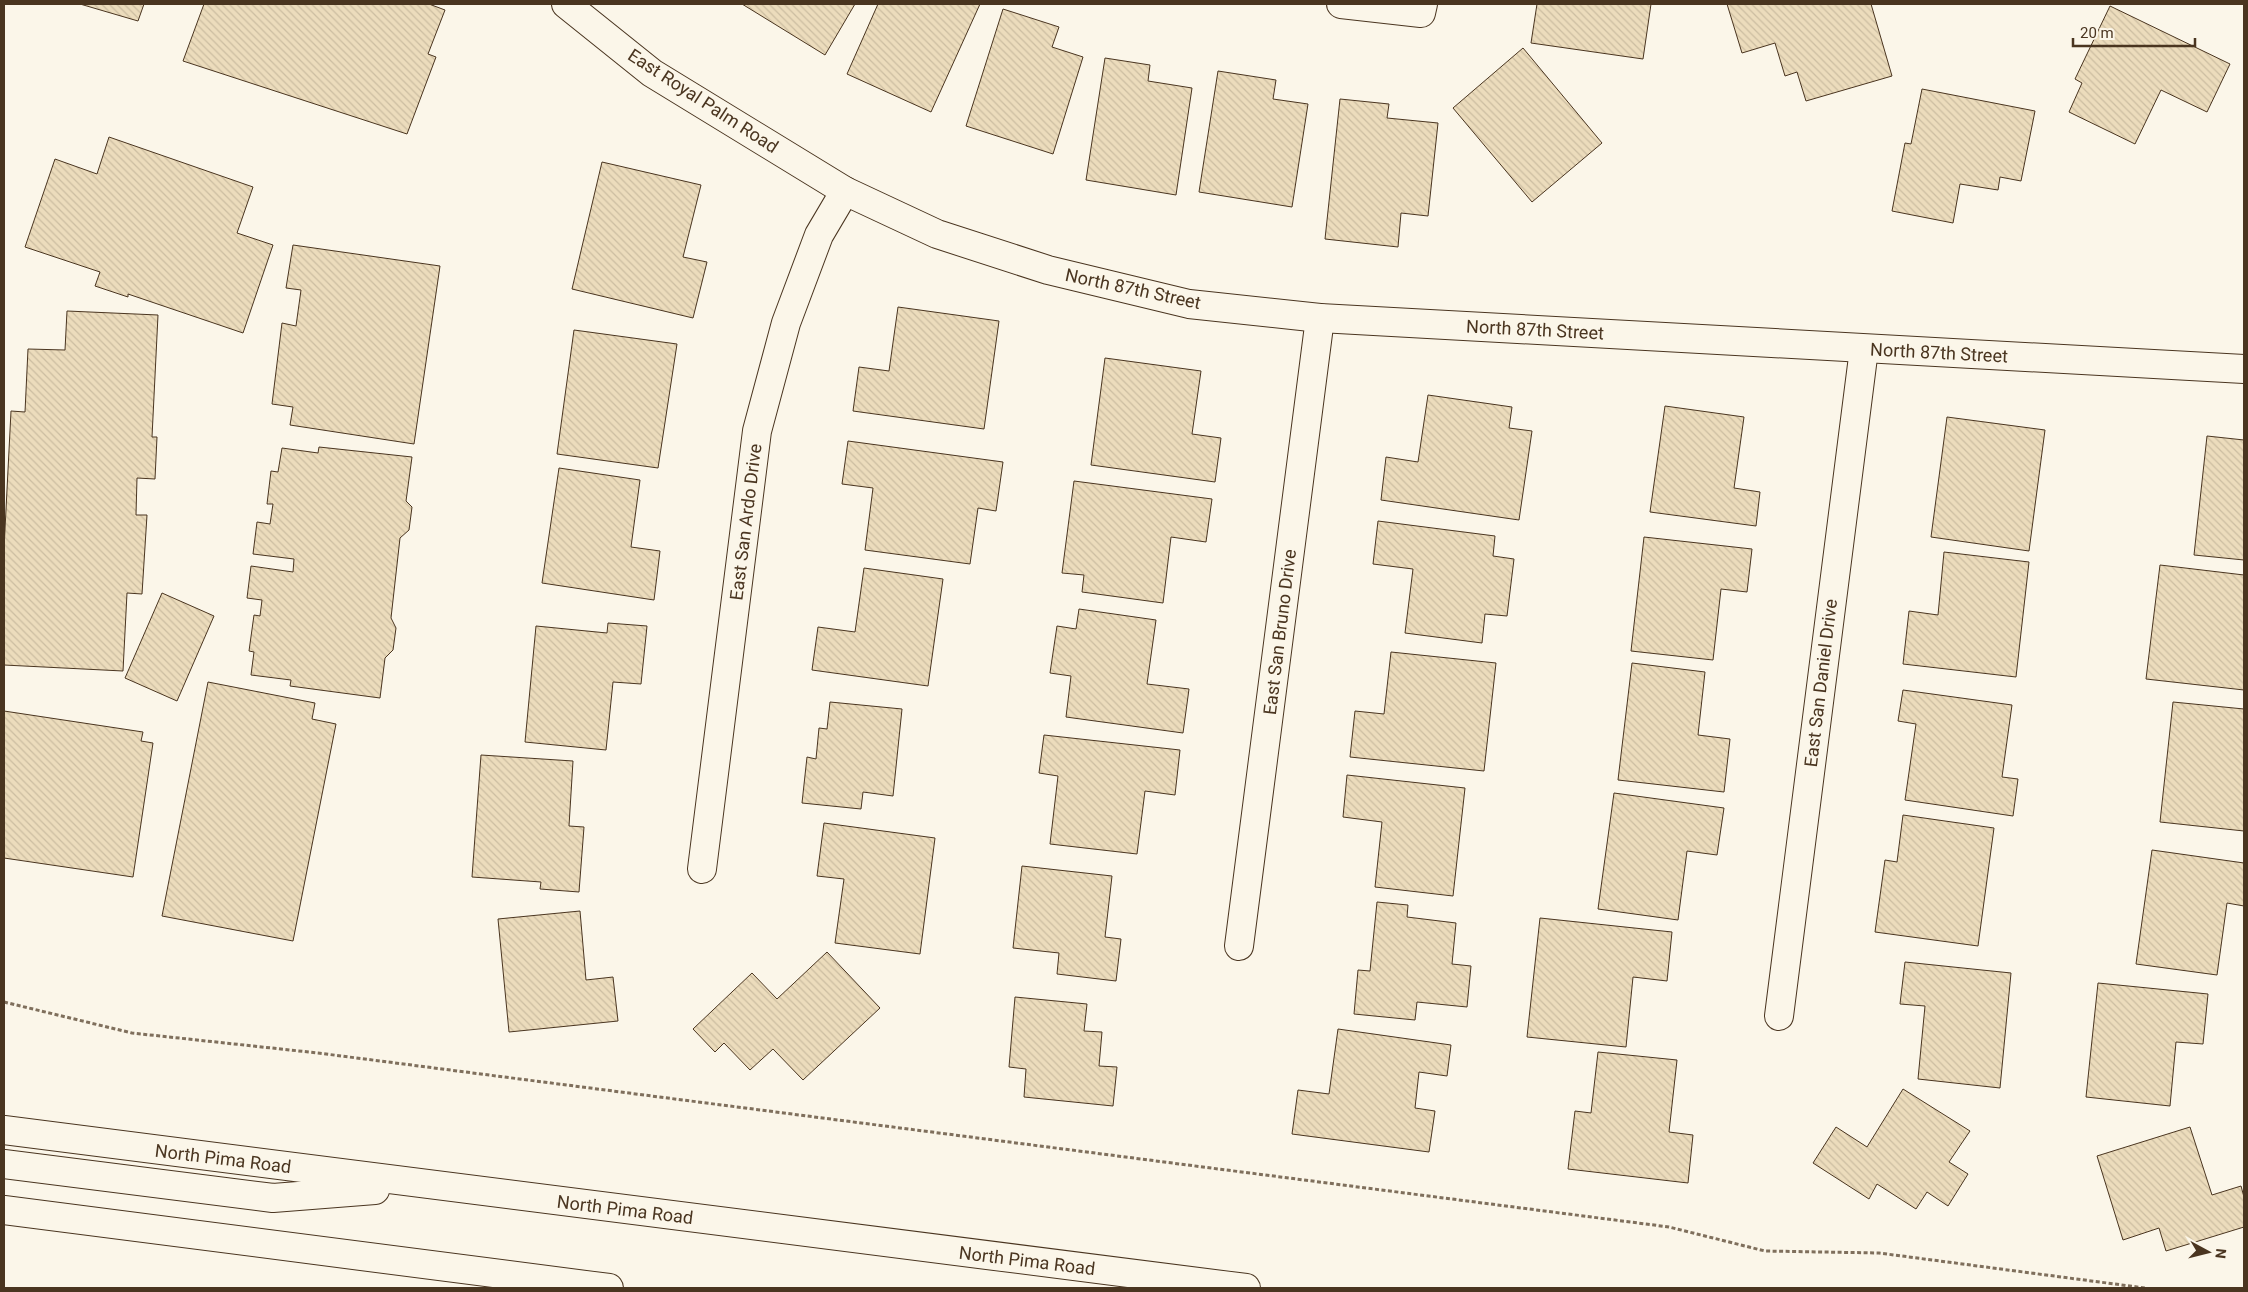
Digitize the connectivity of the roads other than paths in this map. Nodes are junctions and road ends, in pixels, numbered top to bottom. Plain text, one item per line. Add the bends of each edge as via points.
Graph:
1 (566, 4) edge
2 (1341, 4) edge
3 (1422, 8) edge
4 (845, 191) junction
5 (1320, 318) junction
6 (1864, 349) junction
7 (2244, 369) edge
8 (702, 869) dead end
9 (1239, 946) dead end
10 (1779, 1016) dead end
11 (4, 1130) edge
12 (4, 1164) edge
13 (434, 1186) junction
14 (4, 1210) edge
15 (609, 1288) edge
16 (1246, 1288) edge

1 - 4 street, East Royal Palm Road via 652,73
2 - 3 street
4 - 5 street, North 87th Street via 938,234 1048,270 1189,304
4 - 8 street, East San Ardo Drive via 819,235 786,323 757,431
5 - 6 street, North 87th Street
5 - 9 street, East San Bruno Drive
6 - 7 street, North 87th Street
6 - 10 street, East San Daniel Drive
11 - 13 street, North Pima Road
12 - 13 street via 273,1198
13 - 16 street, North Pima Road
14 - 15 street

